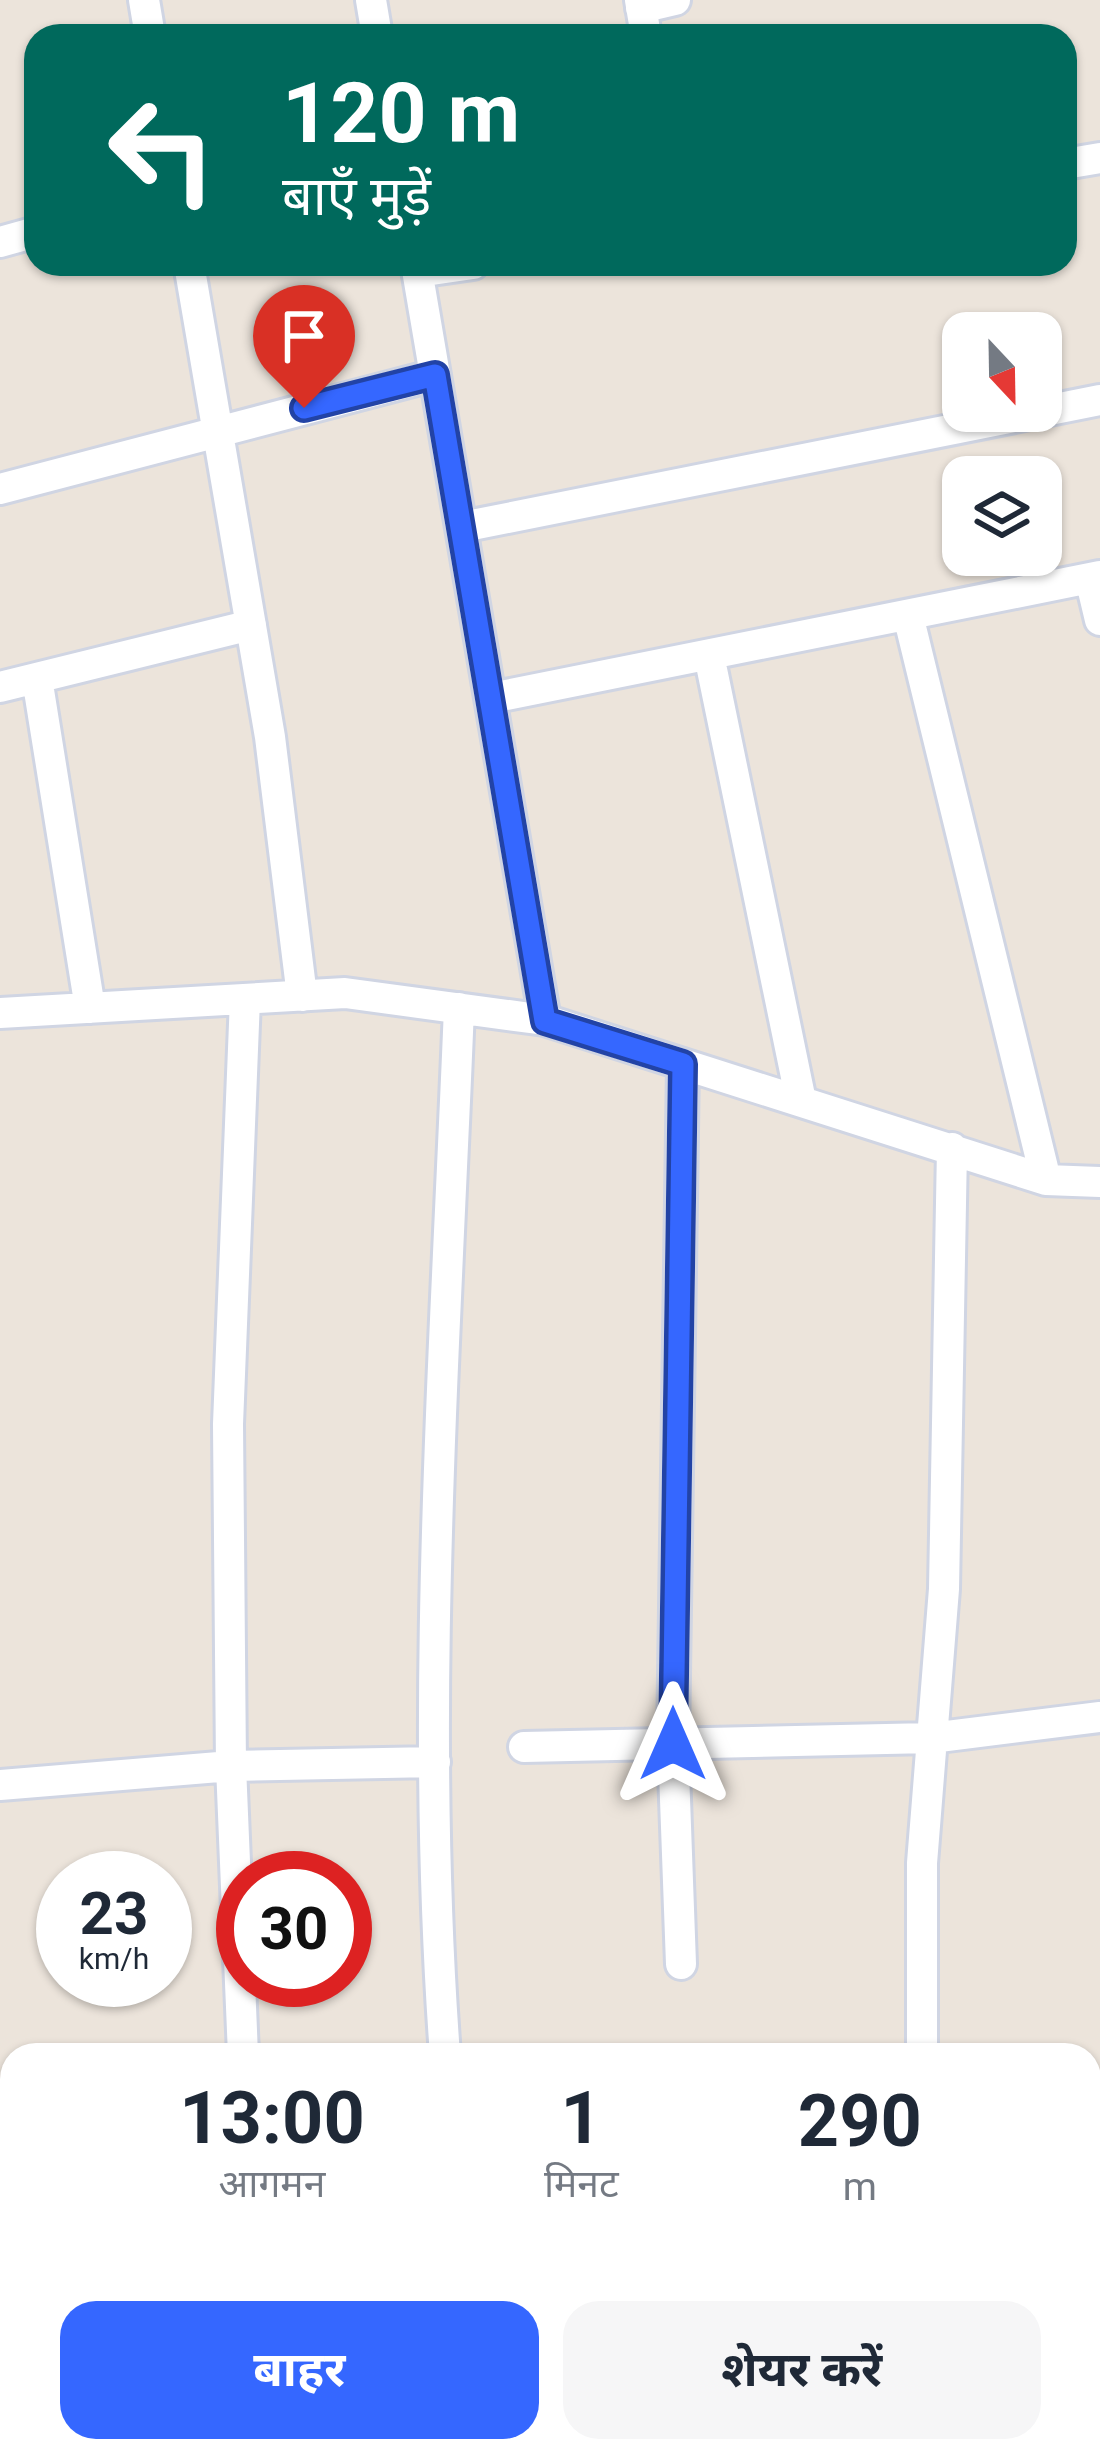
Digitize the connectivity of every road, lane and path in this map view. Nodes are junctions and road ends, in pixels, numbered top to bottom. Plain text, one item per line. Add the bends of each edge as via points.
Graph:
1 (675, 0) edge
2 (642, 15) edge
3 (191, 276) edge
4 (418, 276) edge
5 (435, 375) junction
6 (1100, 400) edge
7 (218, 431) junction
8 (0, 489) edge
9 (461, 527) junction
10 (1095, 577) edge
11 (908, 615) junction
12 (1100, 620) edge
13 (251, 625) junction
14 (709, 655) junction
15 (37, 678) junction
16 (0, 687) edge
17 (491, 698) junction
18 (302, 996) junction
19 (245, 999) junction
20 (90, 1008) junction
21 (459, 1008) junction
22 (0, 1013) edge
23 (545, 1021) junction
24 (683, 1064) junction
25 (801, 1101) junction
26 (952, 1148) junction
27 (1046, 1180) junction
28 (1100, 1182) edge
29 (1100, 1717) edge
30 (931, 1738) junction
31 (673, 1744) junction
32 (524, 1748) dead end
33 (435, 1762) junction
34 (231, 1766) junction
35 (0, 1785) edge
36 (681, 1964) dead end
37 (243, 2043) edge
38 (445, 2043) edge
39 (922, 2043) edge

1 - 2 street
3 - 7 street
4 - 5 street
5 - 7 street
5 - 9 street
6 - 9 street
7 - 8 street
7 - 13 street
9 - 17 street
10 - 11 street
10 - 12 street
11 - 14 street
11 - 27 street
13 - 15 street
13 - 18 street
14 - 17 street
14 - 25 street
15 - 16 street
15 - 20 street
17 - 23 street
18 - 19 street
18 - 21 street via 345,993
19 - 20 street
19 - 34 street via 228,1424
20 - 22 street
21 - 23 street
21 - 33 street
23 - 24 street
24 - 25 street
24 - 31 street
25 - 26 street
26 - 27 street
26 - 30 street via 944,1589
27 - 28 street
29 - 30 street
30 - 31 street
30 - 39 street
31 - 32 street
31 - 36 street
33 - 34 street
33 - 38 street via 434,1906
34 - 35 street
34 - 37 street

